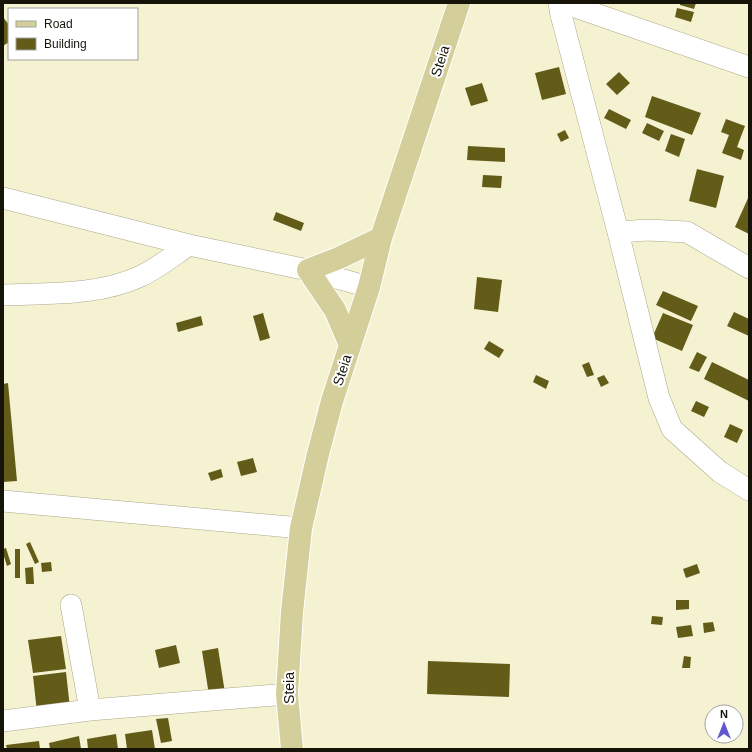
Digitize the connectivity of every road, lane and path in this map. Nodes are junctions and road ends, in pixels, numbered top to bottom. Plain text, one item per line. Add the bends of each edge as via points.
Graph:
1 (459, 3) edge
2 (559, 3) edge
3 (564, 3) edge
4 (749, 67) edge
5 (3, 198) edge
6 (618, 232) junction
7 (381, 238) junction
8 (189, 245) junction
9 (749, 268) edge
10 (308, 270) junction
11 (368, 286) junction
12 (3, 295) edge
13 (350, 346) junction
14 (749, 490) edge
15 (3, 501) edge
16 (301, 528) junction
17 (71, 605) dead end
18 (287, 694) junction
19 (90, 710) junction
20 (3, 721) edge
21 (292, 749) edge

1 - 7 main road, Steia
2 - 6 street
3 - 4 street
5 - 8 street
6 - 9 street via 687,232
6 - 14 street via 659,398 672,429 720,472
7 - 10 main road
7 - 11 main road, Steia
8 - 10 street
8 - 12 street via 142,276 118,285 89,292
10 - 11 street
10 - 13 main road via 335,310
11 - 13 main road, Steia
13 - 16 main road, Steia via 332,401
15 - 16 street
16 - 18 main road, Steia
17 - 19 street
18 - 19 street
18 - 21 main road, Steia
19 - 20 street

